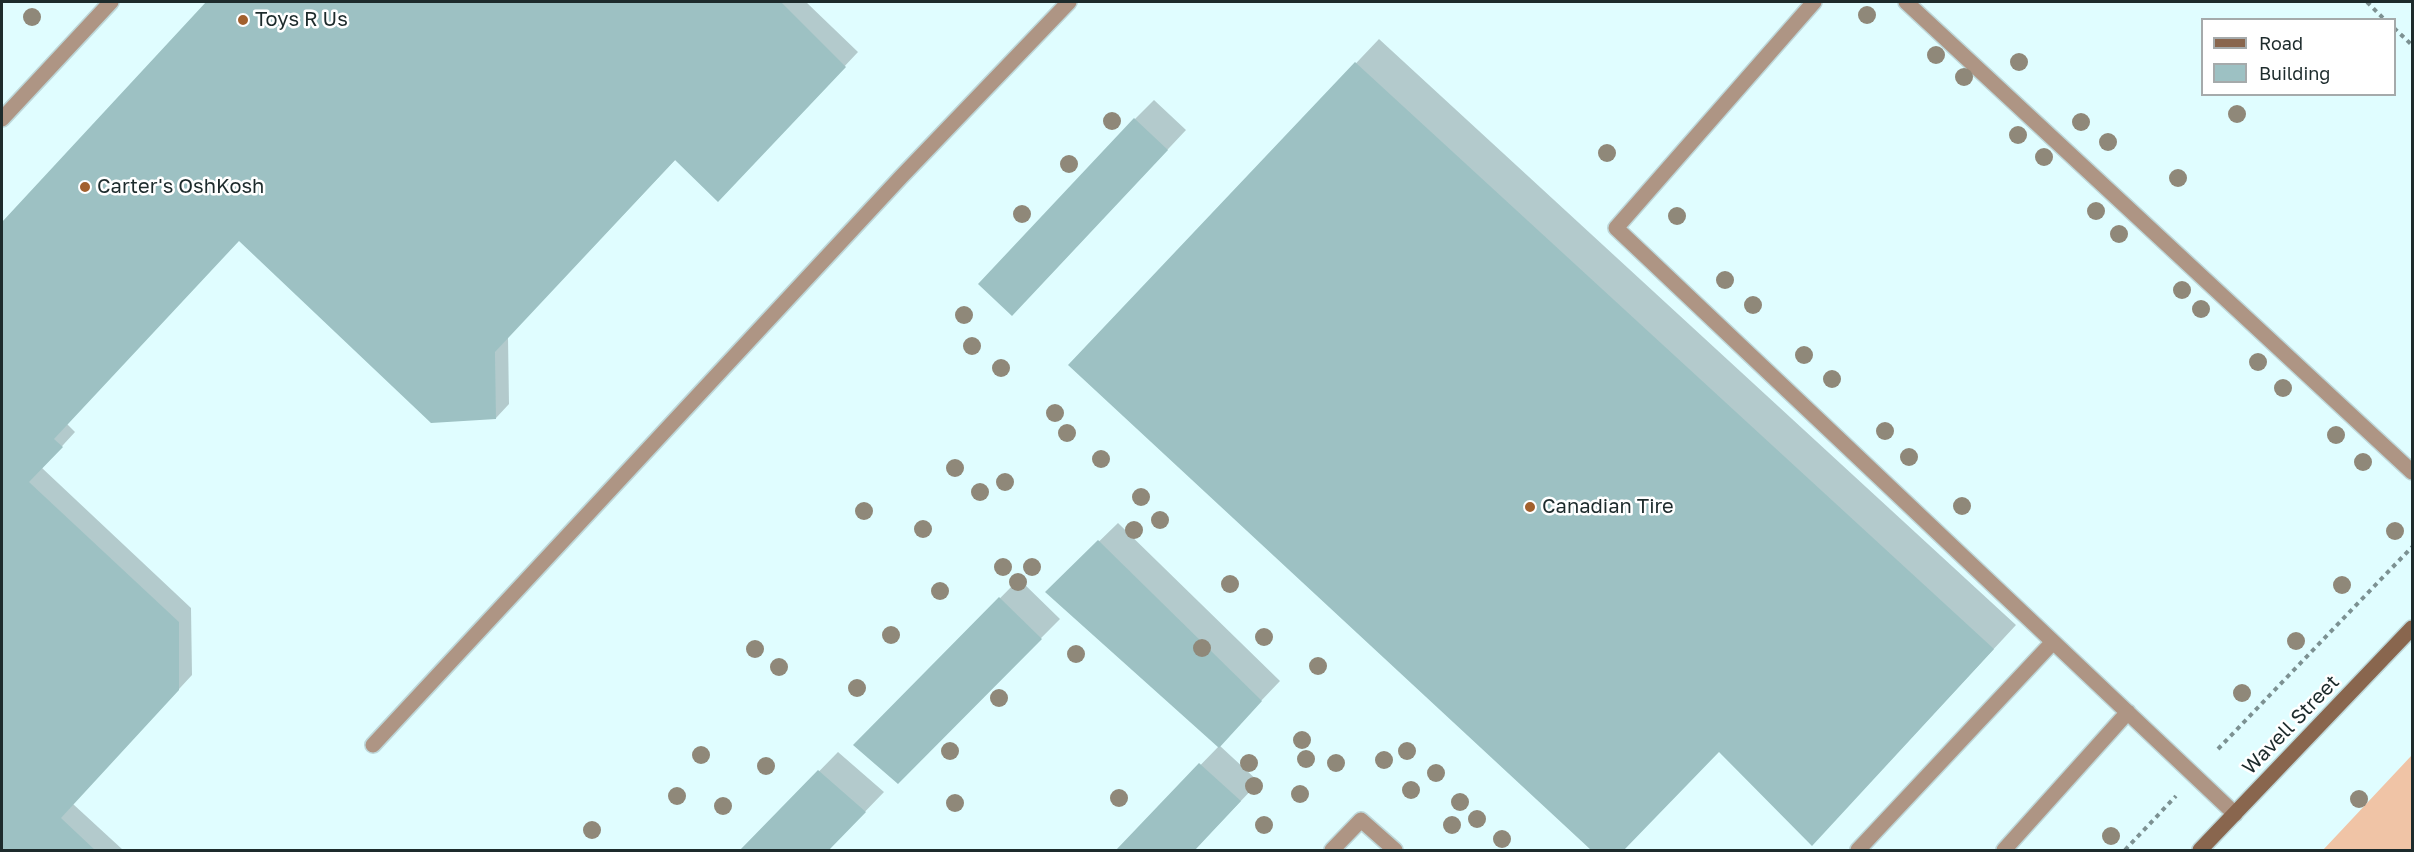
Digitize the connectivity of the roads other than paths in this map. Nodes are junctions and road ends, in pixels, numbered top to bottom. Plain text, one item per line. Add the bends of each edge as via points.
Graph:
1 (111, 2) edge
2 (1069, 2) edge
3 (1814, 2) edge
4 (1906, 2) edge
5 (2, 119) edge
6 (2412, 472) edge
7 (2412, 628) edge
8 (2053, 642) junction
9 (2128, 712) junction
10 (373, 745) dead end
11 (2235, 814) junction
12 (1332, 850) edge
13 (1395, 850) edge
14 (1858, 850) edge
15 (2004, 850) edge
16 (2200, 850) edge

1 - 5 lane
2 - 10 lane
3 - 8 lane via 1616,228
4 - 6 lane
7 - 11 street, Wavell Street
8 - 9 lane
8 - 14 lane
9 - 11 lane
9 - 15 lane
11 - 16 street, Wavell Street
12 - 13 lane via 1361,820

